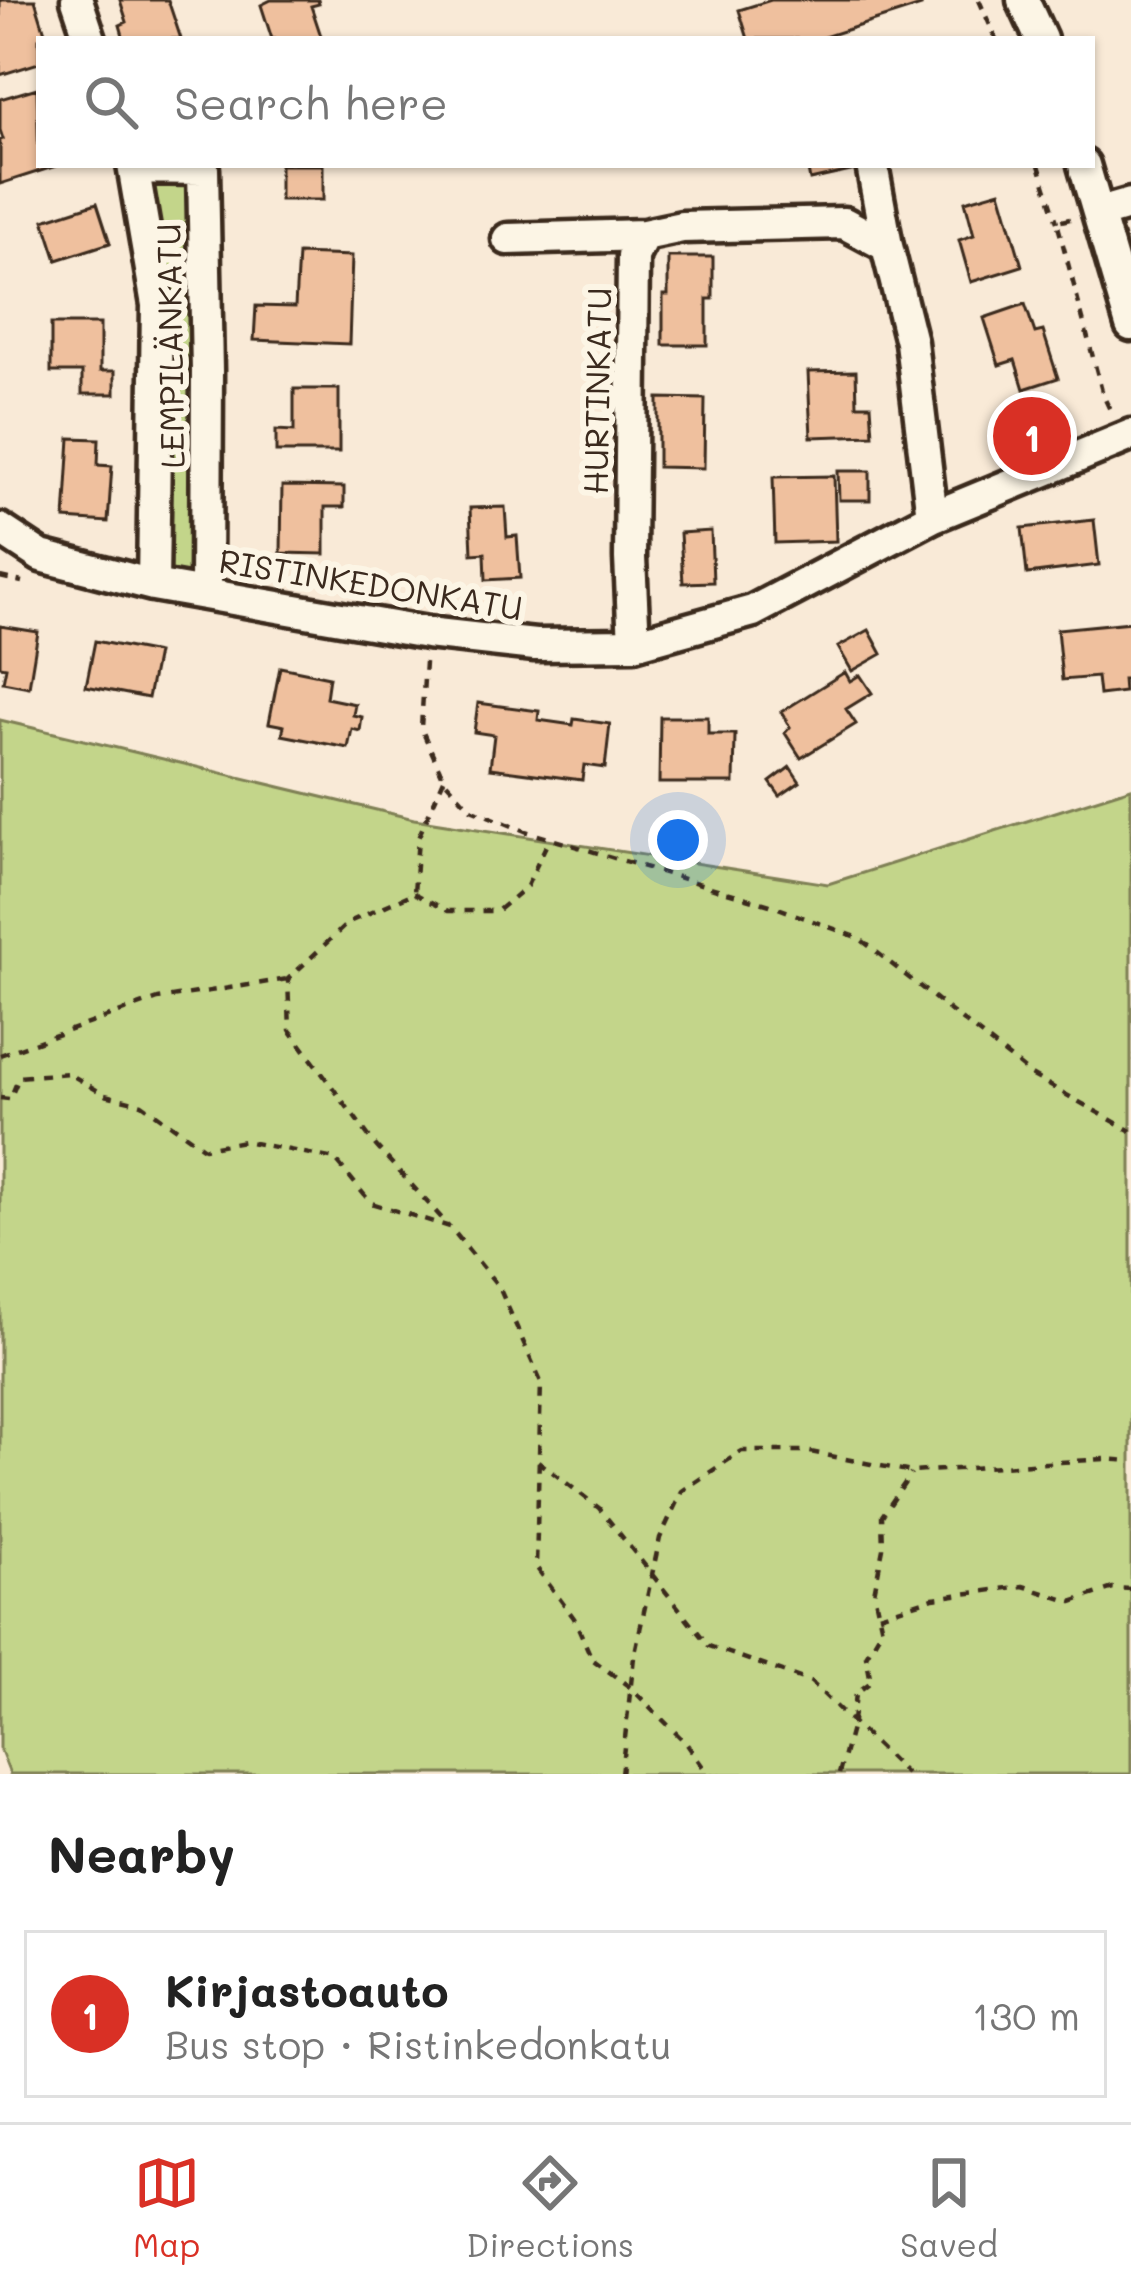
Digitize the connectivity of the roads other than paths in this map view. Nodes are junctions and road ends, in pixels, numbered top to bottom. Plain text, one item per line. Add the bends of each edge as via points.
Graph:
1 (77, 0) edge
2 (1023, 0) edge
3 (89, 36) edge
4 (1040, 36) edge
5 (133, 168) edge
6 (180, 168) edge
7 (873, 168) edge
8 (1085, 168) edge
9 (1131, 204) edge
10 (1100, 213) junction
11 (644, 235) junction
12 (508, 239) dead end
13 (887, 247) junction
14 (1131, 325) edge
15 (1122, 426) edge
16 (932, 517) junction
17 (0, 529) edge
18 (41, 556) junction
19 (0, 561) edge
20 (153, 585) junction
21 (206, 593) junction
22 (634, 644) junction

1 - 3 street
2 - 4 street
5 - 20 street, LEMPILÄNKATU via 157,304
6 - 21 street, LEMPILÄNKATU via 203,169
7 - 13 street
8 - 10 street
9 - 10 street
10 - 14 street
11 - 12 street
11 - 13 street via 844,223
11 - 22 street, HURTINKATU via 633,256
13 - 16 street via 911,342
15 - 16 street, RISTINKEDONKATU
16 - 22 street, RISTINKEDONKATU via 753,610
17 - 18 street, RISTINKEDONKATU
18 - 19 street
18 - 20 street, RISTINKEDONKATU
20 - 21 street, RISTINKEDONKATU
21 - 22 street, RISTINKEDONKATU via 428,633 535,645

